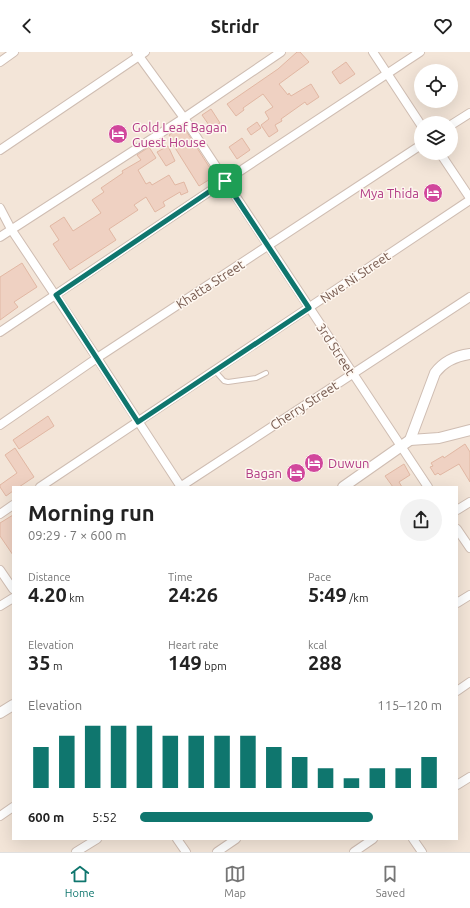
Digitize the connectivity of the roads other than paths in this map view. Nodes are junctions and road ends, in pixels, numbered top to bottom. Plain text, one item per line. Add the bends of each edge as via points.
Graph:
1 (14, 52) edge
2 (281, 52) edge
3 (373, 52) edge
4 (420, 52) edge
5 (140, 54) edge
6 (0, 62) edge
7 (387, 73) junction
8 (470, 113) edge
9 (415, 116) edge
10 (184, 118) junction
11 (458, 121) edge
12 (0, 150) edge
13 (414, 150) edge
14 (445, 160) edge
15 (225, 181) junction
16 (470, 199) edge
17 (0, 208) edge
18 (11, 229) junction
19 (0, 237) edge
20 (269, 245) junction
21 (56, 295) junction
22 (470, 297) edge
23 (309, 308) junction
24 (0, 332) edge
25 (470, 354) edge
26 (97, 358) junction
27 (216, 371) junction
28 (266, 373) dead end
29 (352, 373) junction
30 (138, 422) junction
31 (0, 424) edge
32 (470, 430) edge
33 (410, 440) junction
34 (402, 447) junction
35 (42, 486) edge
36 (179, 486) edge
37 (182, 486) edge
38 (344, 486) edge
39 (427, 486) edge
40 (470, 502) edge
41 (12, 506) edge
42 (458, 509) edge
43 (0, 514) edge
44 (458, 530) edge
45 (470, 548) edge
46 (0, 570) edge
47 (12, 588) edge
48 (470, 595) edge
49 (12, 599) edge
50 (458, 602) edge
51 (0, 606) edge
52 (470, 682) edge
53 (458, 689) edge
54 (12, 706) edge
55 (0, 713) edge
56 (470, 777) edge
57 (458, 784) edge
58 (12, 808) edge
59 (0, 816) edge
60 (95, 840) edge
61 (178, 840) edge
62 (235, 840) edge
63 (372, 840) edge
64 (414, 840) edge
65 (76, 852) edge
66 (186, 852) edge
67 (217, 852) edge
68 (354, 852) edge
69 (422, 852) edge

1 - 6 street
2 - 10 street
3 - 7 street
4 - 7 street
5 - 10 street, 3rd Street
5 - 12 street
7 - 9 street
7 - 15 street
8 - 11 street
10 - 15 street, 3rd Street
10 - 18 street
13 - 20 street, Khatta Street
14 - 16 street
15 - 20 street, 3rd Street
15 - 21 street
16 - 23 street, Nwe Ni Street
17 - 18 street
18 - 19 street
18 - 21 street
20 - 23 street, 3rd Street
20 - 26 street, Khatta Street
21 - 24 street
21 - 26 street
22 - 29 street, Cherry Street
23 - 27 street, Nwe Ni Street
23 - 29 street, 3rd Street
25 - 33 street via 456,357 441,365
26 - 30 street
26 - 31 street, Khatta Street
27 - 28 lane via 228,382 256,378
27 - 30 street, Nwe Ni Street
29 - 34 street, 3rd Street
29 - 37 street, Cherry Street
30 - 35 street, Nwe Ni Street
30 - 36 street
32 - 33 street via 439,438
33 - 34 street
34 - 38 street
34 - 39 street, 3rd Street
40 - 42 street
41 - 43 street
44 - 45 street
46 - 47 street
48 - 50 street
49 - 51 street
52 - 53 street
54 - 55 street
56 - 57 street
58 - 59 street
60 - 65 street
61 - 66 street
62 - 67 street
63 - 68 street
64 - 69 street

